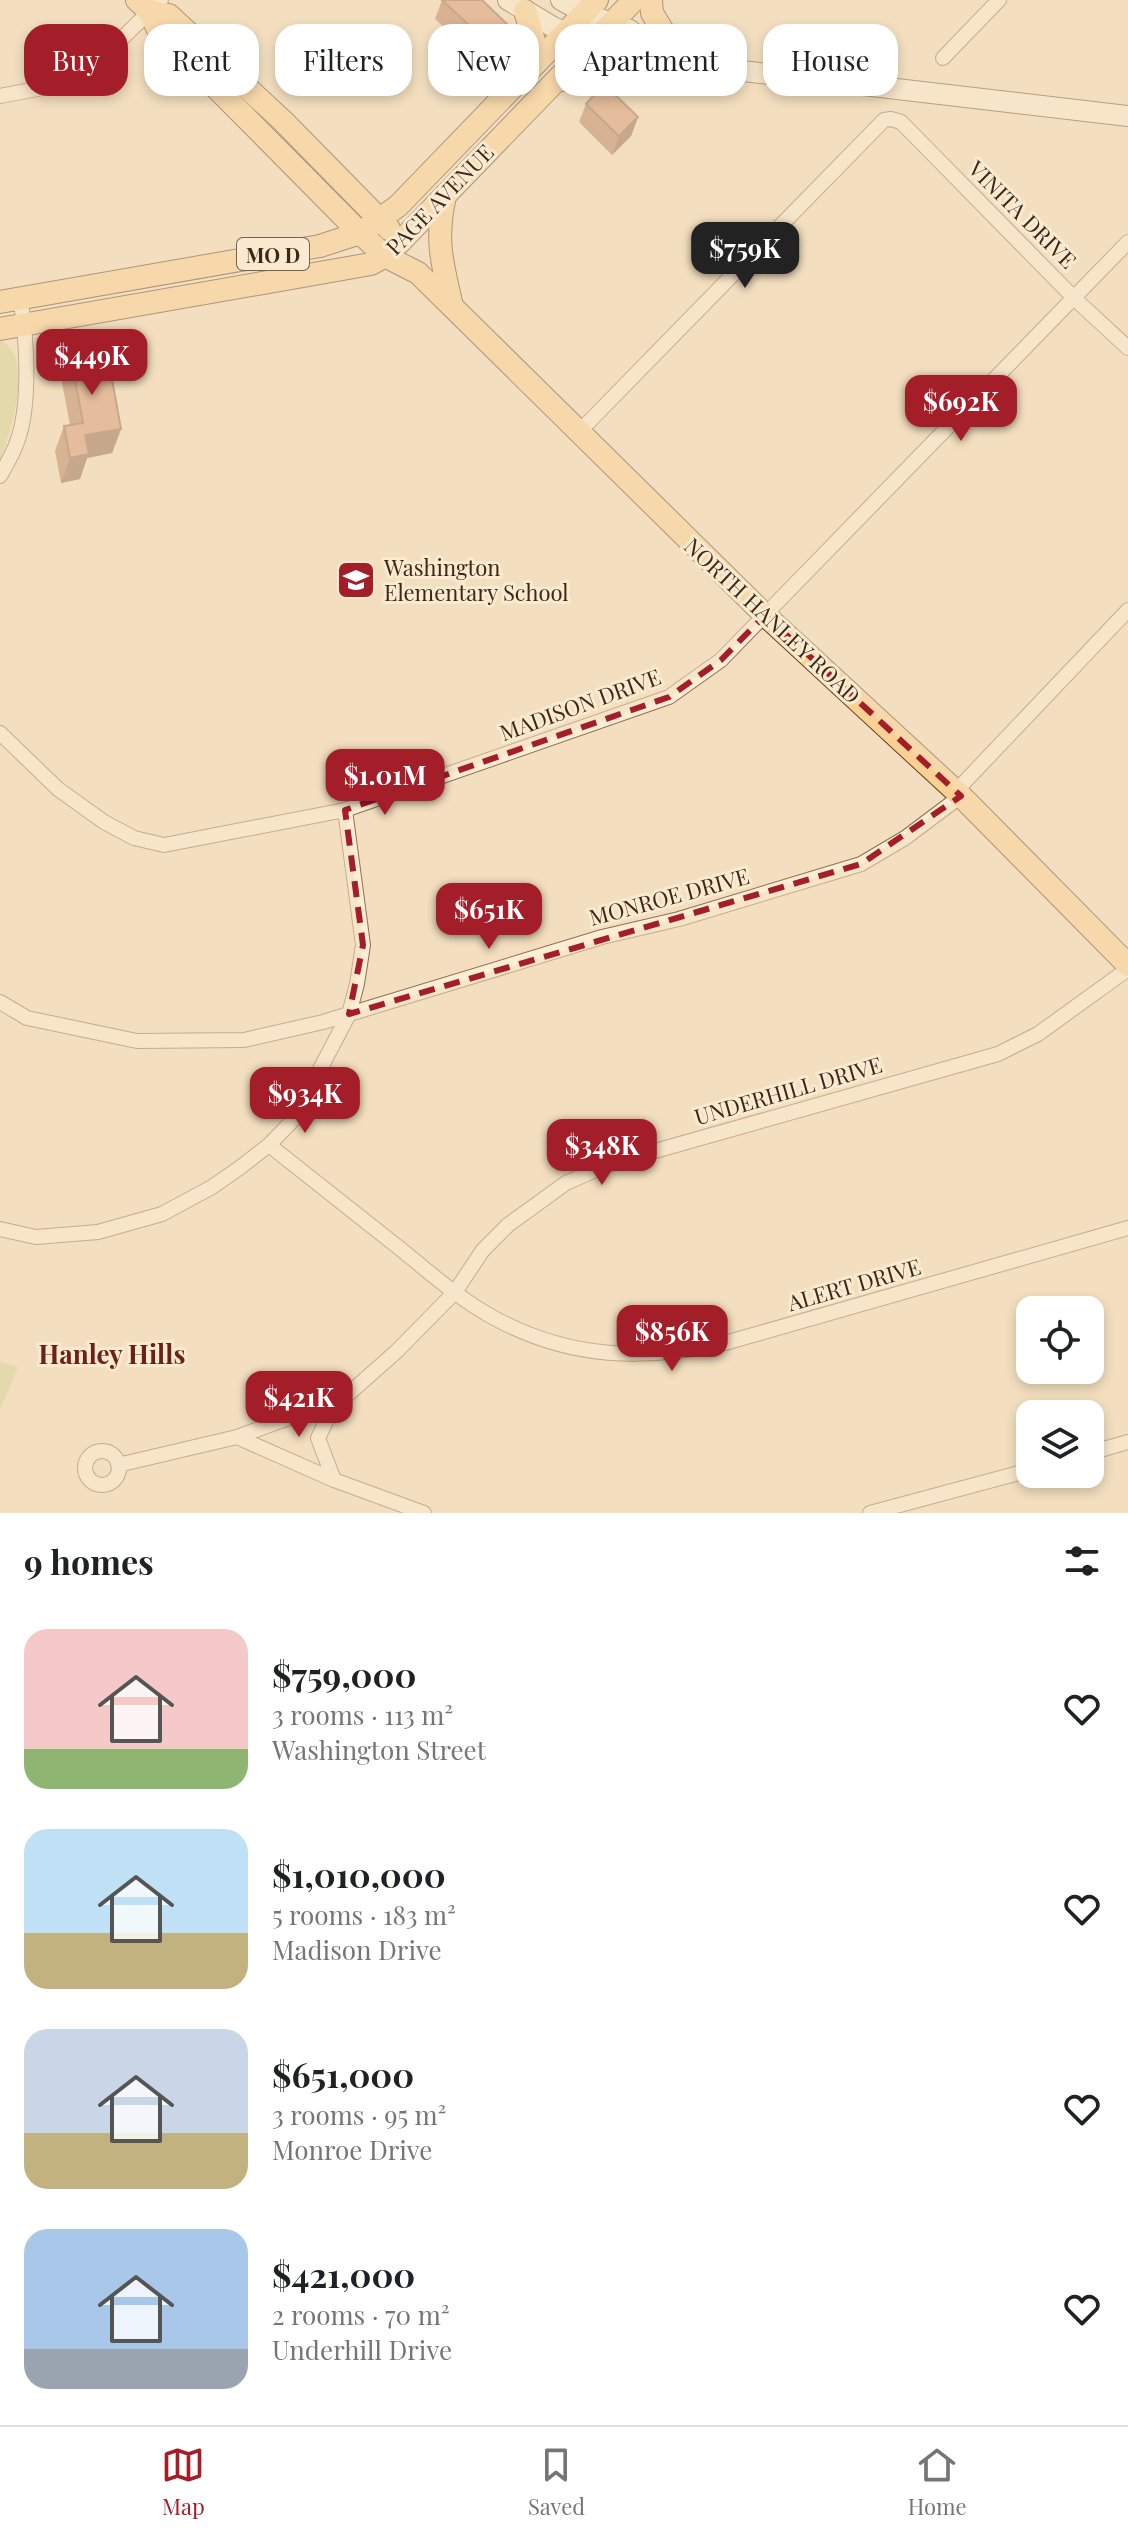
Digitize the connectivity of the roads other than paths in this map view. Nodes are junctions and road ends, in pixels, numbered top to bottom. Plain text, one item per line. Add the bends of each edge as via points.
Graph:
1 (561, 0) edge
2 (634, 0) edge
3 (651, 0) edge
4 (999, 0) edge
5 (149, 4) edge
6 (516, 6) edge
7 (591, 6) edge
8 (612, 22) junction
9 (525, 24) edge
10 (574, 24) edge
11 (616, 24) edge
12 (659, 24) edge
13 (555, 27) edge
14 (555, 43) edge
15 (943, 58) dead end
16 (539, 60) edge
17 (747, 72) edge
18 (555, 81) edge
19 (555, 85) edge
20 (545, 91) junction
21 (0, 96) edge
22 (504, 96) edge
23 (1128, 116) edge
24 (445, 195) junction
25 (373, 214) junction
26 (360, 233) junction
27 (1128, 242) edge
28 (393, 248) junction
29 (306, 276) junction
30 (1075, 299) junction
31 (10, 300) edge
32 (452, 306) junction
33 (25, 325) junction
34 (0, 329) edge
35 (1128, 348) edge
36 (578, 433) junction
37 (0, 476) edge
38 (1128, 610) edge
39 (765, 615) junction
40 (0, 733) edge
41 (958, 793) junction
42 (345, 810) junction
43 (1128, 967) edge
44 (0, 1002) edge
45 (349, 1014) junction
46 (269, 1145) junction
47 (1128, 1228) edge
48 (0, 1229) edge
49 (455, 1292) junction
50 (336, 1401) junction
51 (237, 1437) junction
52 (1128, 1442) edge
53 (1104, 1449) edge
54 (118, 1465) dead end
55 (1016, 1474) edge
56 (334, 1480) junction
57 (424, 1513) edge
58 (870, 1513) edge

1 - 7 main road
2 - 8 main road, PAGE AVENUE / MO D
3 - 12 main road
4 - 15 street
5 - 21 street via 79,81
5 - 25 main road, NORTH HANLEY ROAD via 169,15 284,122
5 - 26 main road, NORTH HANLEY ROAD via 157,28
6 - 9 main road
6 - 13 main road
7 - 8 main road
7 - 10 main road, PAGE AVENUE / MO D
8 - 11 main road
14 - 16 main road, PAGE AVENUE / MO D
17 - 23 main road
18 - 20 main road, PAGE AVENUE / MO D
19 - 20 main road
20 - 24 main road, PAGE AVENUE / MO D
22 - 25 main road, PAGE AVENUE / MO D via 398,206
24 - 28 main road, PAGE AVENUE / MO D
24 - 32 main road via 438,243
25 - 26 main road, PAGE AVENUE / MO D
25 - 28 main road, NORTH HANLEY ROAD
26 - 28 main road, NORTH HANLEY ROAD
26 - 29 main road via 344,251
26 - 31 main road, PAGE AVENUE / MO D via 320,246
27 - 30 street, MADISON DRIVE
28 - 29 main road, PAGE AVENUE / MO D via 371,264
28 - 32 main road, NORTH HANLEY ROAD
29 - 33 main road, PAGE AVENUE / MO D
30 - 35 street, VINITA DRIVE
30 - 36 street, VINITA DRIVE via 901,122 884,120
30 - 39 street, MADISON DRIVE
31 - 33 street
32 - 36 main road, NORTH HANLEY ROAD
33 - 34 main road, PAGE AVENUE / MO D
33 - 37 street via 20,430
36 - 39 main road, NORTH HANLEY ROAD
38 - 41 street, MONROE DRIVE
39 - 41 main road, NORTH HANLEY ROAD
39 - 42 street, MADISON DRIVE via 721,660 669,697
40 - 42 street, MADISON DRIVE via 58,789 104,822 134,838 164,845
41 - 43 main road, NORTH HANLEY ROAD
41 - 45 street, MONROE DRIVE via 905,838 861,864
42 - 45 street via 363,945
43 - 49 street, UNDERHILL DRIVE via 1038,1034 998,1054 609,1164 576,1178 508,1225 483,1250
44 - 45 street, MONROE DRIVE via 27,1018 137,1041 244,1040
45 - 46 street via 294,1119
46 - 48 street via 212,1187 162,1214 98,1232 36,1237
46 - 49 street, ALERT DRIVE
47 - 49 street, ALERT DRIVE via 681,1353 620,1355 574,1349 538,1339
49 - 50 street, UNDERHILL DRIVE via 397,1351
50 - 51 street, UNDERHILL DRIVE
50 - 56 street, UNDERHILL DRIVE via 318,1438
51 - 54 street, UNDERHILL DRIVE
51 - 56 street
52 - 53 street
55 - 58 street
56 - 57 street

